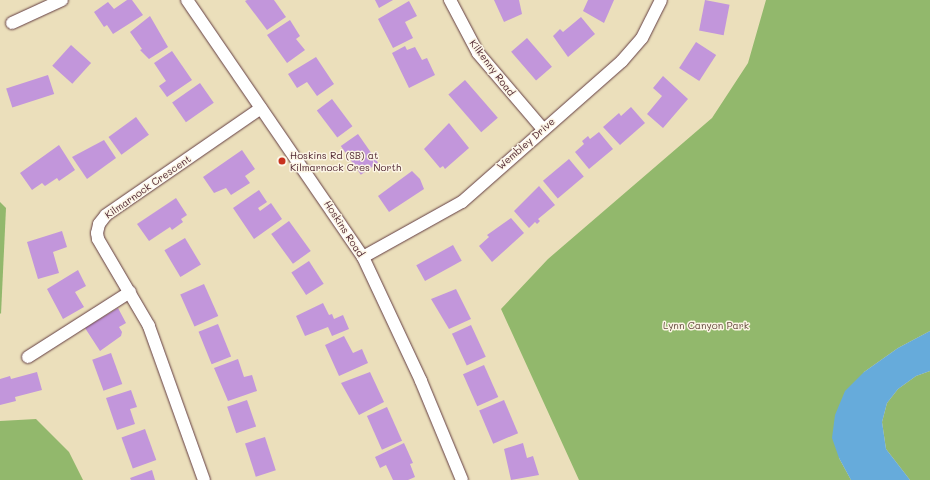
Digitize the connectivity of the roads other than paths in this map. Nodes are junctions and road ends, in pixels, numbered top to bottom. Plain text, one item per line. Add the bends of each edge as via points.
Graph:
1 (62, 0) edge
2 (187, 0) edge
3 (450, 0) edge
4 (661, 0) edge
5 (12, 24) dead end
6 (261, 108) junction
7 (543, 129) junction
8 (363, 257) junction
9 (130, 292) junction
10 (28, 357) dead end
11 (204, 480) edge
12 (462, 480) edge

1 - 5 street
2 - 6 street, Hoskins Road
3 - 7 street, Kilkenny Road via 478,53
4 - 7 street, Wembley Drive via 642,38 622,61
6 - 8 street, Hoskins Road
6 - 9 street, Kilmarnock Crescent via 106,215 99,224 98,239
7 - 8 street, Wembley Drive via 462,202
8 - 12 street, Hoskins Road
9 - 10 street
9 - 11 street, Kilmarnock Crescent via 149,326

